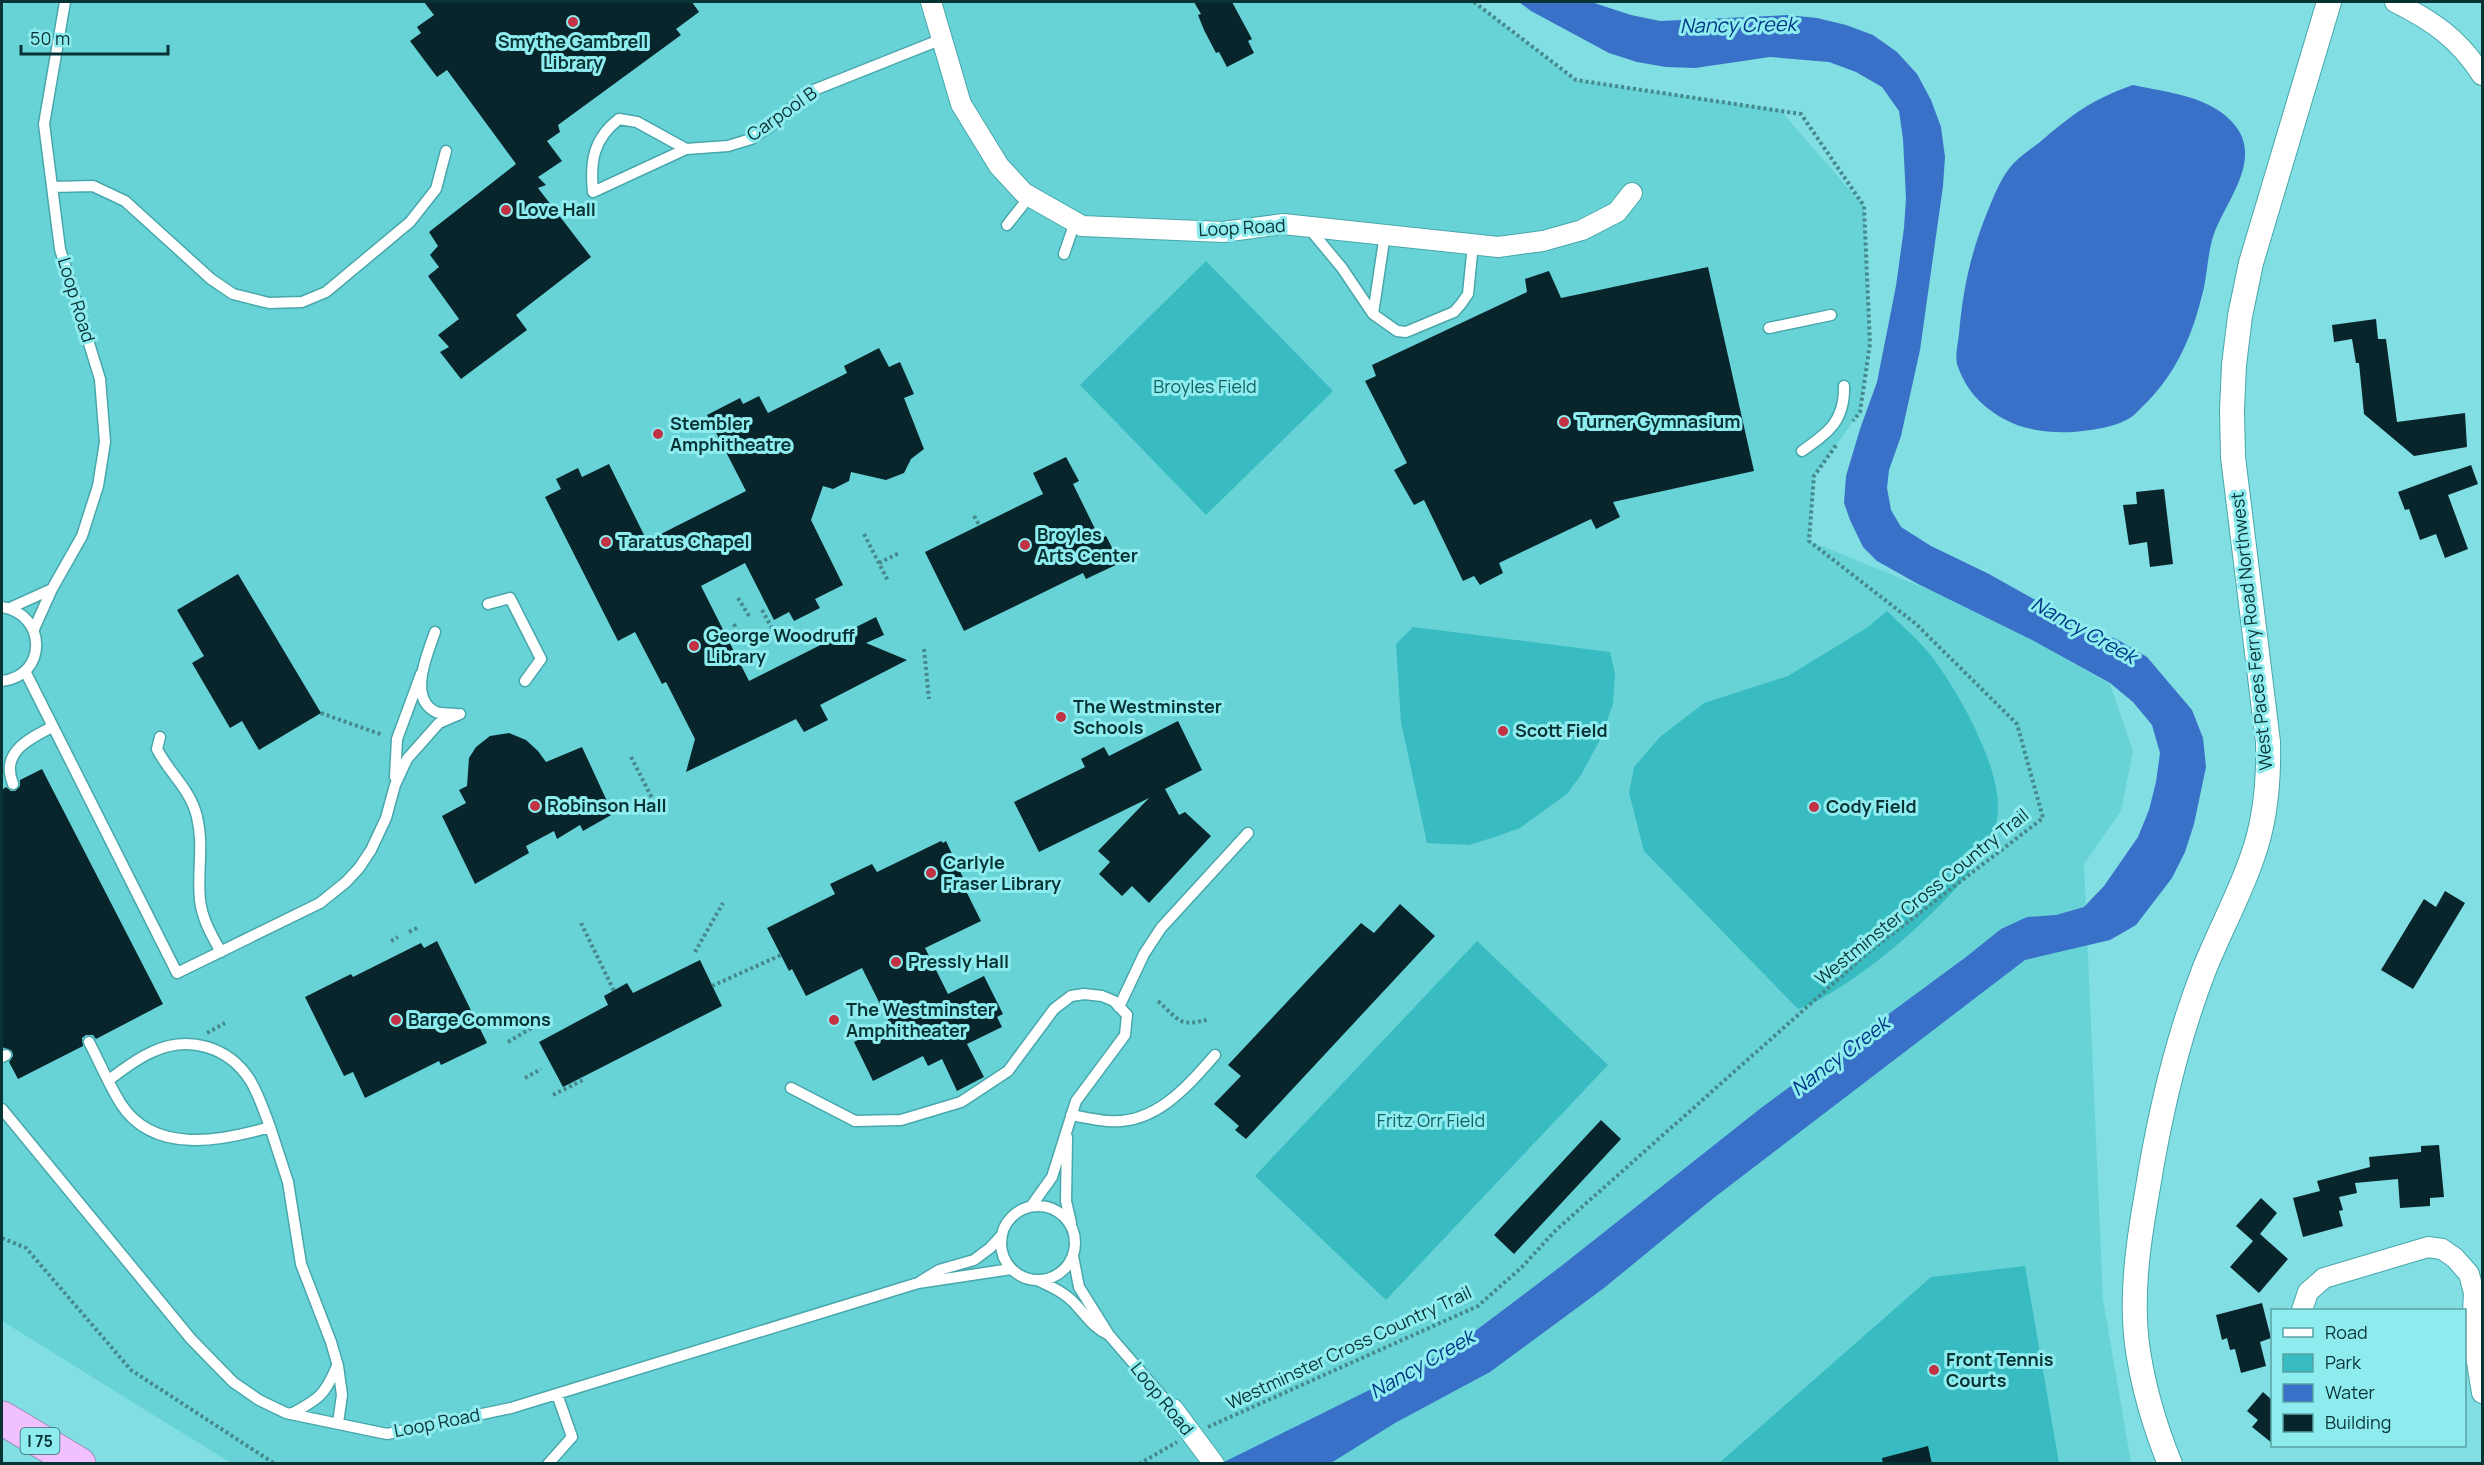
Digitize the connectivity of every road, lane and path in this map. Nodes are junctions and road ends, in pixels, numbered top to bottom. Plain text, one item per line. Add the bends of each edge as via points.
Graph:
1 (65, 2) edge
2 (931, 2) edge
3 (1474, 2) edge
4 (2329, 2) edge
5 (2396, 2) edge
6 (942, 39) junction
7 (2482, 75) edge
8 (686, 149) junction
9 (446, 151) dead end
10 (52, 187) junction
11 (1632, 192) dead end
12 (1030, 196) junction
13 (1075, 222) junction
14 (1006, 225) dead end
15 (1307, 226) junction
16 (1385, 234) junction
17 (1473, 244) junction
18 (1064, 254) dead end
19 (1373, 314) junction
20 (1831, 315) dead end
21 (1769, 328) dead end
22 (1844, 386) dead end
23 (1847, 431) dead end
24 (1840, 440) dead end
25 (1802, 451) dead end
26 (974, 516) dead end
27 (979, 525) dead end
28 (864, 534) dead end
29 (899, 553) dead end
30 (879, 563) junction
31 (888, 581) dead end
32 (52, 589) junction
33 (738, 598) dead end
34 (488, 604) dead end
35 (6, 607) edge
36 (762, 610) dead end
37 (749, 616) dead end
38 (734, 624) dead end
39 (34, 629) junction
40 (773, 630) dead end
41 (435, 632) dead end
42 (744, 646) dead end
43 (924, 649) dead end
44 (25, 671) junction
45 (421, 674) junction
46 (2, 681) edge
47 (525, 681) dead end
48 (929, 699) dead end
49 (321, 713) dead end
50 (52, 727) junction
51 (383, 735) dead end
52 (160, 737) dead end
53 (630, 757) dead end
54 (13, 784) dead end
55 (395, 785) junction
56 (652, 798) dead end
57 (1248, 832) dead end
58 (723, 903) dead end
59 (581, 923) dead end
60 (418, 927) dead end
61 (409, 932) dead end
62 (398, 937) dead end
63 (391, 941) dead end
64 (221, 952) junction
65 (695, 952) dead end
66 (781, 955) dead end
67 (712, 986) dead end
68 (614, 991) dead end
69 (1158, 1001) dead end
70 (1119, 1007) junction
71 (1210, 1019) dead end
72 (536, 1026) dead end
73 (89, 1042) dead end
74 (508, 1042) dead end
75 (1215, 1055) dead end
76 (541, 1070) dead end
77 (582, 1077) dead end
78 (525, 1078) dead end
79 (109, 1080) junction
80 (791, 1088) dead end
81 (554, 1095) dead end
82 (2, 1109) edge
83 (1071, 1115) junction
84 (270, 1127) junction
85 (1067, 1128) junction
86 (1032, 1205) junction
87 (1072, 1228) junction
88 (1002, 1235) junction
89 (2, 1238) edge
90 (1073, 1256) junction
91 (1011, 1269) junction
92 (1036, 1280) junction
93 (918, 1283) junction
94 (2303, 1309) edge
95 (2468, 1332) edge
96 (1109, 1335) junction
97 (338, 1366) junction
98 (2482, 1393) edge
99 (557, 1394) junction
100 (1173, 1409) joint
101 (291, 1413) junction
102 (2, 1418) edge
103 (338, 1423) junction
104 (1192, 1434) junction
105 (1211, 1460) edge
106 (79, 1464) edge
107 (275, 1464) edge
108 (548, 1464) edge
109 (584, 1464) edge
110 (605, 1464) edge
111 (1139, 1464) edge
112 (2170, 1464) edge

1 - 10 lane, Loop Road via 44,124
2 - 6 street, Loop Road
3 - 23 path via 1576,80 1801,114 1864,206 1870,345 1860,412
4 - 112 street, West Paces Ferry Road Northwest via 2251,263 2234,365 2233,457 2269,774 2253,857 2204,971 2178,1047 2156,1135 2141,1227 2135,1281 2137,1349 2150,1409
5 - 7 street via 2429,19 2455,40
6 - 8 lane, Carpool B via 809,92 751,139 728,146
6 - 12 street, Loop Road via 961,104 999,166
8 - 8 lane, Carpool B via 637,122 619,119 606,129 592,158 593,192
9 - 10 lane via 436,189 410,222 326,292 302,302 269,303 233,294 125,201 93,186
10 - 32 lane, Loop Road via 60,249 100,380 105,442 98,486 82,536
11 - 17 street, Loop Road via 1617,212 1582,230 1543,241 1498,247
12 - 13 street, Loop Road
12 - 14 lane
13 - 15 street, Loop Road via 1082,226 1223,232 1284,224
13 - 18 lane
15 - 16 street, Loop Road
15 - 19 lane
16 - 17 street, Loop Road
16 - 19 lane
17 - 19 lane via 1468,294 1454,312 1406,332 1397,332
20 - 21 lane
22 - 25 lane via 1844,403 1833,427
24 - 104 path, Westminster Cross Country Trail via 1814,476 1809,541 1916,624 2017,724 2043,818 1870,951 1555,1231 1478,1306
26 - 27 path
28 - 30 path
29 - 30 path
30 - 31 path
32 - 35 lane
32 - 39 lane, Loop Road
33 - 37 path
34 - 47 lane via 510,598 540,659
35 - 39 lane via 28,620
36 - 40 path
38 - 42 path
39 - 44 lane via 36,651
41 - 45 lane
43 - 48 path
44 - 46 lane
44 - 50 lane
45 - 55 lane via 397,739
45 - 55 lane via 422,693 428,705 437,713 460,714 439,723 407,759
49 - 51 path
50 - 54 lane via 16,747 7,768
50 - 64 lane via 177,974
52 - 64 lane via 157,749 192,799 197,815 201,832 200,903
53 - 56 path
55 - 64 lane via 371,850 346,882 320,903
57 - 70 lane via 1161,928
58 - 65 path
59 - 68 path
60 - 61 path
62 - 63 path
66 - 67 path
69 - 71 path via 1180,1021 1189,1024
70 - 80 lane via 1102,996 1071,996 1054,1009 1008,1071 961,1102 901,1120 855,1121
70 - 83 lane via 1127,1015 1125,1035 1076,1101
72 - 74 path
73 - 79 lane
75 - 83 lane via 1187,1087 1138,1119 1110,1122
76 - 78 path
77 - 81 path via 583,1080
79 - 84 lane via 133,1119 172,1138 208,1142
79 - 84 lane via 152,1051 192,1043 214,1049 233,1060 249,1079
82 - 101 lane, Loop Road via 191,1339 232,1382 259,1400
83 - 85 lane
84 - 97 lane via 288,1182 301,1264
85 - 86 lane via 1052,1177
85 - 87 lane via 1066,1201
86 - 87 lane via 1056,1210
86 - 88 lane via 1012,1215
87 - 90 lane
88 - 91 lane via 1004,1259
88 - 93 lane, Loop Road via 974,1260 939,1270
89 - 107 path via 26,1248 132,1370
90 - 92 lane via 1058,1274
90 - 96 lane, Loop Road via 1079,1287
91 - 92 lane
91 - 93 lane, Loop Road
92 - 96 lane, Loop Road via 1057,1289 1076,1304 1096,1329
93 - 99 lane, Loop Road
94 - 95 street via 2308,1292 2324,1278 2427,1247 2442,1249 2469,1274 2474,1293
95 - 98 street
96 - 100 lane, Loop Road
97 - 101 lane via 327,1390 311,1404
97 - 103 lane via 342,1395
99 - 103 lane, Loop Road via 511,1408 387,1434
99 - 108 lane via 572,1437
100 - 104 street, Loop Road
101 - 103 lane, Loop Road
102 - 106 highway, I 75
104 - 105 street, Loop Road
104 - 111 path, Westminster Cross Country Trail
109 - 110 path

